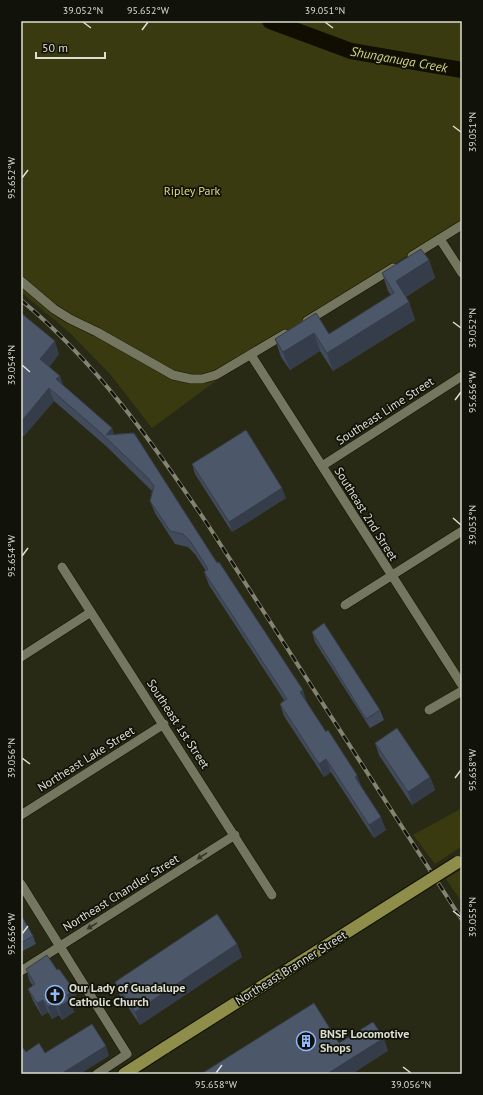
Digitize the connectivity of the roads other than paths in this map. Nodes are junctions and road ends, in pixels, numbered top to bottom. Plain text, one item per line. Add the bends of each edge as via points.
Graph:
1 (462, 225) edge
2 (440, 239) junction
3 (462, 273) edge
4 (21, 281) edge
5 (251, 355) junction
6 (462, 376) edge
7 (322, 466) junction
8 (462, 531) edge
9 (62, 567) dead end
10 (391, 575) junction
11 (344, 605) dead end
12 (91, 612) junction
13 (21, 657) edge
14 (462, 685) edge
15 (462, 691) edge
16 (428, 710) dead end
17 (164, 724) junction
18 (21, 815) edge
19 (235, 835) junction
20 (460, 861) edge
21 (21, 884) edge
22 (272, 895) dead end
23 (60, 946) junction
24 (21, 971) edge
25 (97, 1074) edge
26 (124, 1074) edge

1 - 2 street
2 - 3 street
2 - 5 street
4 - 5 street via 70,319 173,374 202,379 216,375
5 - 7 street, Southeast 2nd Street
6 - 7 street, Southeast Lime Street
7 - 10 street, Southeast 2nd Street
8 - 10 street
9 - 12 street, Southeast 1st Street
10 - 11 street
10 - 14 street, Southeast 2nd Street
12 - 13 street
12 - 17 street, Southeast 1st Street
15 - 16 street
17 - 18 street, Northeast Lake Street
17 - 19 street, Southeast 1st Street
19 - 22 street, Southeast 1st Street
19 -> 23 street, Northeast Chandler Street
20 - 26 main road, Northeast Branner Street, bridge
21 - 23 street
23 - 24 street, Northeast Chandler Street
23 - 25 street via 127,1054

